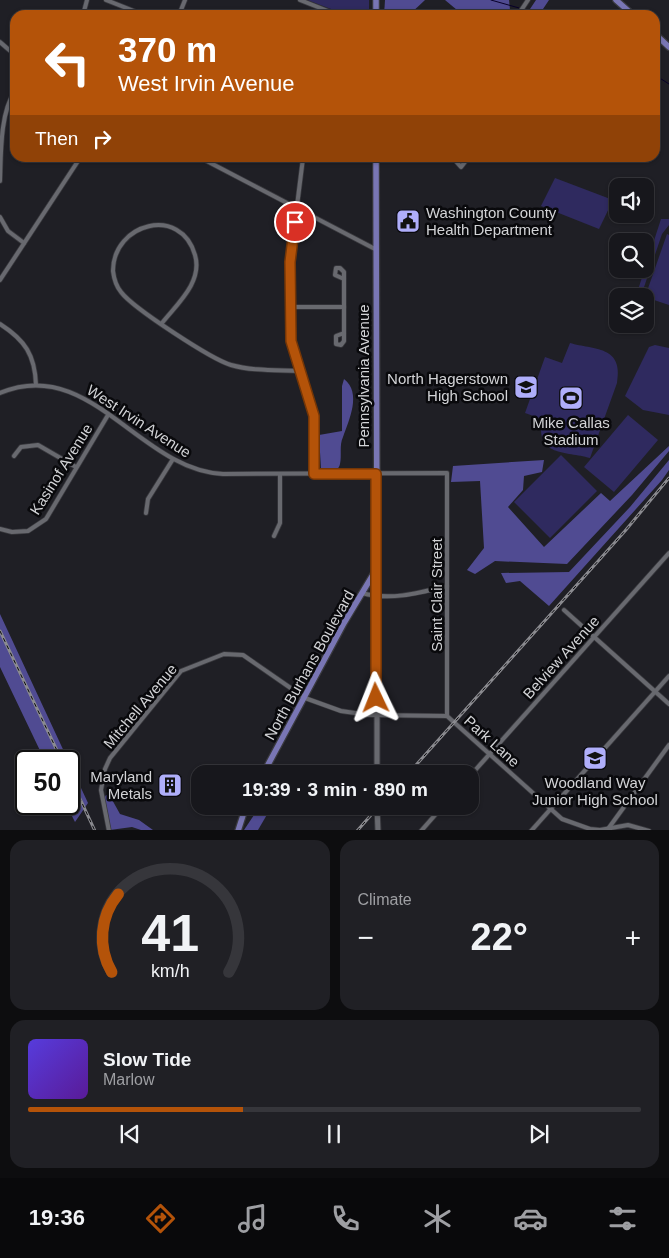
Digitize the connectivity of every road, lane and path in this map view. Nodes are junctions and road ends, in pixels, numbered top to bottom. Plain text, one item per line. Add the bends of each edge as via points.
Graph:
1 (106, 0) edge
2 (300, 0) edge
3 (616, 0) edge
4 (131, 10) edge
5 (325, 10) edge
6 (627, 10) edge
7 (0, 42) edge
8 (10, 51) edge
9 (10, 98) edge
10 (77, 162) edge
11 (209, 162) edge
12 (303, 162) edge
13 (376, 162) edge
14 (457, 162) edge
15 (465, 162) edge
16 (0, 181) edge
17 (297, 208) junction
18 (0, 217) edge
19 (24, 243) junction
20 (375, 249) junction
21 (344, 279) dead end
22 (0, 280) edge
23 (344, 306) junction
24 (290, 307) junction
25 (162, 323) junction
26 (0, 324) edge
27 (344, 333) dead end
28 (298, 372) junction
29 (36, 385) junction
30 (0, 393) edge
31 (108, 415) junction
32 (14, 456) dead end
33 (173, 459) junction
34 (76, 467) junction
35 (447, 473) joint
36 (280, 474) junction
37 (314, 474) junction
38 (376, 474) junction
39 (146, 513) dead end
40 (0, 529) edge
41 (274, 536) dead end
42 (669, 553) edge
43 (377, 568) junction
44 (447, 586) junction
45 (362, 593) junction
46 (377, 597) junction
47 (564, 610) dead end
48 (594, 638) junction
49 (669, 676) edge
50 (655, 692) junction
51 (305, 698) junction
52 (669, 704) edge
53 (377, 715) junction
54 (447, 716) junction
55 (669, 745) edge
56 (490, 754) junction
57 (268, 765) edge
58 (377, 765) edge
59 (479, 766) edge
60 (550, 809) junction
61 (243, 815) edge
62 (377, 815) edge
63 (435, 815) edge
64 (608, 829) edge
65 (109, 830) edge
66 (238, 830) edge
67 (378, 830) edge
68 (421, 830) edge
69 (531, 830) edge
70 (649, 830) edge

1 - 4 street
2 - 5 street
3 - 6 main road
7 - 8 street
9 - 16 street via 3,116
10 - 19 street
11 - 17 street
12 - 17 street
13 - 20 main road, Pennsylvania Avenue
14 - 15 street via 461,167
17 - 20 street
17 - 24 street via 290,262
18 - 19 street via 8,231
19 - 22 street
20 - 38 main road, Pennsylvania Avenue
21 - 23 street
23 - 24 street
23 - 27 street
24 - 28 street via 291,341
25 - 25 street via 121,293 114,271 116,257 126,240 136,230 155,225 173,228 182,236 192,248 197,263 190,287
25 - 28 street via 224,362 239,367
26 - 29 street via 20,338 31,353
28 - 37 street via 314,416
29 - 30 street, West Irvin Avenue
29 - 31 street, West Irvin Avenue via 72,392
31 - 33 street, West Irvin Avenue
31 - 34 street, Kasinof Avenue
32 - 34 street via 20,447 38,445
33 - 36 street, West Irvin Avenue via 196,470 215,474
33 - 39 street via 148,499
34 - 40 street, Kasinof Avenue via 41,523 20,532
35 - 38 street, West Irvin Avenue
35 - 44 street, Saint Clair Street
36 - 37 street, West Irvin Avenue
36 - 41 street via 280,523
37 - 38 street, West Irvin Avenue
38 - 43 main road, Pennsylvania Avenue
42 - 48 street, Belview Avenue
43 - 45 main road, North Burhans Boulevard
43 - 46 main road, Pennsylvania Avenue
44 - 46 street
44 - 54 street, Saint Clair Street
45 - 46 street
45 - 51 main road, North Burhans Boulevard
46 - 53 main road, Pennsylvania Avenue
47 - 48 street
48 - 50 street
48 - 56 street, Belview Avenue
49 - 50 street
50 - 52 street
50 - 60 street
51 - 53 street, Park Lane via 340,711
51 - 57 main road, North Burhans Boulevard
51 - 65 street, Mitchell Avenue via 243,655 224,654 186,667 110,758 101,790
53 - 54 street, Park Lane
53 - 58 main road, Pennsylvania Avenue
54 - 56 street, Park Lane
55 - 64 street
56 - 59 street, Belview Avenue
56 - 60 street, Park Lane
60 - 64 street, Park Lane via 581,827
60 - 69 street
61 - 66 main road
62 - 67 main road
63 - 68 street
64 - 70 street, Park Lane via 635,825

